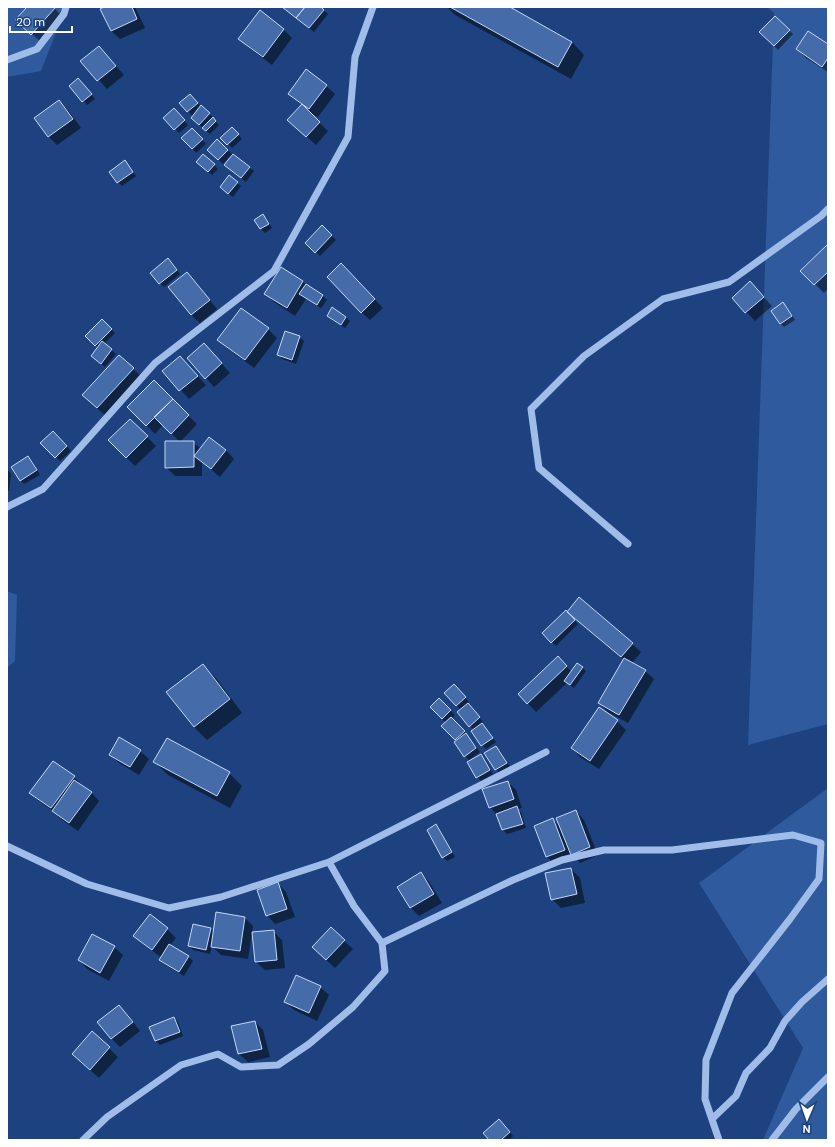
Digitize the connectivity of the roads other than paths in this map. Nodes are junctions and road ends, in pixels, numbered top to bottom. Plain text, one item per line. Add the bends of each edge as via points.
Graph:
1 (66, 7) edge
2 (373, 7) edge
3 (7, 60) edge
4 (828, 209) edge
5 (7, 507) edge
6 (628, 544) dead end
7 (546, 752) dead end
8 (7, 846) edge
9 (329, 862) junction
10 (382, 944) junction
11 (828, 979) edge
12 (828, 1077) edge
13 (712, 1119) junction
14 (83, 1140) edge
15 (719, 1140) edge
16 (772, 1140) edge

1 - 3 street via 64,14 37,49
2 - 5 street via 355,57 348,137 274,271 155,363 43,489
4 - 6 street via 822,216 729,282 664,299 584,356 531,409 539,468
7 - 9 street
8 - 9 street via 87,884 169,908 221,897
9 - 10 street via 354,906
10 - 13 street via 513,880 562,860 604,850 672,850 793,835 821,843 819,878 732,993 706,1060 705,1099
10 - 14 street via 385,971 353,1007 309,1044 278,1065 241,1067 218,1054 181,1065 107,1117
11 - 13 street via 785,1021 770,1048 746,1073 736,1096
12 - 16 street via 796,1109
13 - 15 street

